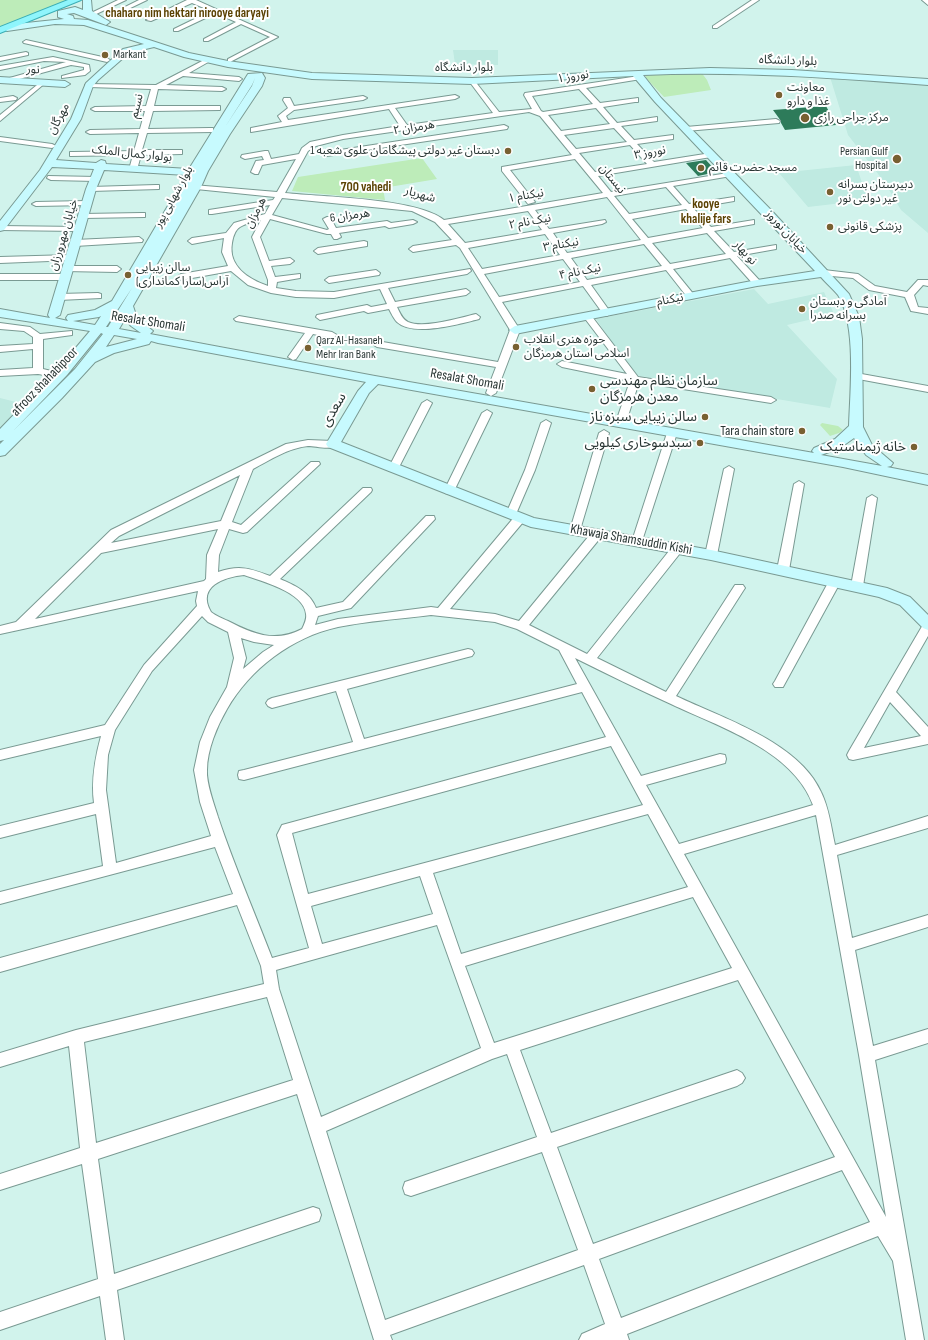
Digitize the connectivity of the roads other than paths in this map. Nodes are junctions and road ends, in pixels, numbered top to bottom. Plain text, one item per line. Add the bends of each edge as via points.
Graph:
1 (76, 0) edge
2 (87, 0) edge
3 (123, 0) edge
4 (144, 0) edge
5 (191, 0) edge
6 (756, 0) edge
7 (925, 0) edge
8 (928, 3) edge
9 (120, 11) dead end
10 (216, 11) junction
11 (89, 18) junction
12 (149, 20) dead end
13 (241, 22) junction
14 (715, 27) dead end
15 (3, 29) edge
16 (176, 30) dead end
17 (206, 40) dead end
18 (26, 42) dead end
19 (127, 44) junction
20 (162, 46) junction
21 (26, 54) dead end
22 (0, 59) edge
23 (107, 60) junction
24 (208, 60) junction
25 (229, 62) junction
26 (71, 63) junction
27 (0, 68) edge
28 (182, 74) junction
29 (294, 74) junction
30 (638, 75) junction
31 (928, 78) edge
32 (4, 80) edge
33 (249, 81) junction
34 (472, 81) junction
35 (928, 82) edge
36 (42, 83) junction
37 (67, 83) junction
38 (87, 83) junction
39 (581, 87) junction
40 (154, 88) junction
41 (222, 89) dead end
42 (13, 98) dead end
43 (363, 98) dead end
44 (456, 98) dead end
45 (0, 100) edge
46 (287, 100) dead end
47 (635, 100) dead end
48 (598, 106) junction
49 (392, 107) junction
50 (217, 108) dead end
51 (292, 108) junction
52 (96, 109) dead end
53 (149, 109) junction
54 (540, 113) junction
55 (497, 114) junction
56 (0, 119) edge
57 (654, 119) dead end
58 (776, 121) dead end
59 (286, 123) junction
60 (422, 125) junction
61 (615, 125) junction
62 (504, 127) dead end
63 (405, 128) junction
64 (686, 129) junction
65 (210, 130) dead end
66 (254, 130) dead end
67 (144, 131) junction
68 (90, 132) dead end
69 (559, 134) junction
70 (670, 137) dead end
71 (430, 138) junction
72 (0, 139) edge
73 (632, 144) junction
74 (138, 152) junction
75 (179, 152) dead end
76 (73, 154) dead end
77 (328, 154) dead end
78 (576, 154) junction
79 (51, 155) junction
80 (711, 155) junction
81 (301, 156) junction
82 (245, 157) dead end
83 (268, 161) junction
84 (100, 165) junction
85 (652, 165) junction
86 (134, 166) junction
87 (177, 171) junction
88 (197, 172) junction
89 (255, 172) dead end
90 (731, 174) junction
91 (593, 175) junction
92 (52, 178) dead end
93 (93, 184) junction
94 (668, 185) junction
95 (191, 186) junction
96 (156, 187) dead end
97 (608, 194) junction
98 (278, 198) junction
99 (731, 199) dead end
100 (87, 203) junction
101 (36, 204) dead end
102 (531, 205) junction
103 (688, 207) junction
104 (212, 212) dead end
105 (142, 215) dead end
106 (83, 216) junction
107 (267, 216) junction
108 (0, 217) edge
109 (627, 217) junction
110 (327, 219) dead end
111 (413, 222) dead end
112 (445, 222) junction
113 (602, 222) dead end
114 (750, 222) dead end
115 (0, 228) edge
116 (80, 229) junction
117 (709, 230) junction
118 (334, 231) junction
119 (547, 232) junction
120 (229, 235) junction
121 (138, 240) dead end
122 (192, 241) dead end
123 (647, 242) junction
124 (75, 243) junction
125 (364, 244) dead end
126 (460, 244) junction
127 (342, 247) junction
128 (773, 247) dead end
129 (413, 249) dead end
130 (318, 251) dead end
131 (732, 255) junction
132 (566, 256) junction
133 (0, 260) edge
134 (290, 261) dead end
135 (267, 264) junction
136 (68, 268) junction
137 (233, 268) junction
138 (668, 268) junction
139 (117, 269) dead end
140 (467, 271) dead end
141 (479, 272) junction
142 (376, 273) dead end
143 (824, 273) junction
144 (297, 276) dead end
145 (356, 276) junction
146 (0, 277) edge
147 (181, 277) dead end
148 (272, 280) junction
149 (329, 280) dead end
150 (585, 283) junction
151 (756, 283) junction
152 (928, 283) edge
153 (383, 286) junction
154 (267, 289) junction
155 (365, 290) junction
156 (466, 292) dead end
157 (910, 295) junction
158 (98, 296) dead end
159 (691, 296) junction
160 (59, 297) junction
161 (497, 300) junction
162 (122, 303) junction
163 (0, 305) edge
164 (393, 306) junction
165 (928, 311) edge
166 (606, 312) junction
167 (0, 313) edge
168 (54, 315) junction
169 (587, 316) junction
170 (320, 317) dead end
171 (476, 317) dead end
172 (239, 319) dead end
173 (70, 325) junction
174 (0, 326) edge
175 (106, 327) junction
176 (516, 330) junction
177 (147, 331) junction
178 (310, 332) junction
179 (332, 335) dead end
180 (38, 337) junction
181 (158, 339) junction
182 (377, 344) dead end
183 (38, 346) junction
184 (84, 348) junction
185 (0, 349) edge
186 (90, 359) junction
187 (291, 361) junction
188 (562, 364) dead end
189 (502, 365) junction
190 (38, 371) junction
191 (0, 373) edge
192 (60, 376) junction
193 (856, 376) junction
194 (358, 377) junction
195 (635, 379) junction
196 (375, 380) junction
197 (928, 389) edge
198 (364, 391) junction
199 (491, 393) junction
200 (771, 400) dead end
201 (428, 403) dead end
202 (487, 413) dead end
203 (623, 416) junction
204 (546, 423) dead end
205 (856, 427) junction
206 (604, 433) dead end
207 (672, 433) junction
208 (0, 437) edge
209 (333, 444) junction
210 (819, 451) junction
211 (0, 452) edge
212 (886, 463) junction
213 (315, 464) dead end
214 (248, 468) junction
215 (393, 469) junction
216 (729, 470) dead end
217 (928, 471) edge
218 (928, 480) edge
219 (800, 484) dead end
220 (367, 490) dead end
221 (450, 491) junction
222 (872, 498) dead end
223 (515, 516) junction
224 (430, 519) dead end
225 (226, 524) junction
226 (575, 530) junction
227 (597, 534) junction
228 (637, 541) junction
229 (677, 549) junction
230 (97, 550) junction
231 (711, 555) junction
232 (783, 570) junction
233 (271, 581) junction
234 (835, 581) junction
235 (209, 582) junction
236 (857, 586) junction
237 (740, 588) dead end
238 (203, 607) junction
239 (442, 612) junction
240 (312, 613) junction
241 (373, 618) junction
242 (928, 625) edge
243 (20, 626) junction
244 (521, 626) junction
245 (0, 630) edge
246 (233, 630) junction
247 (303, 634) junction
248 (563, 647) junction
249 (468, 653) dead end
250 (589, 660) junction
251 (780, 684) dead end
252 (340, 686) junction
253 (585, 687) junction
254 (232, 689) junction
255 (890, 694) junction
256 (669, 698) junction
257 (272, 703) dead end
258 (109, 729) junction
259 (928, 734) edge
260 (928, 739) edge
261 (614, 740) junction
262 (360, 745) junction
263 (0, 755) edge
264 (720, 759) dead end
265 (244, 775) dead end
266 (638, 782) junction
267 (101, 807) junction
268 (652, 808) junction
269 (821, 808) junction
270 (928, 822) edge
271 (0, 832) edge
272 (219, 840) junction
273 (675, 851) junction
274 (829, 852) junction
275 (425, 869) junction
276 (110, 870) junction
277 (697, 890) junction
278 (0, 898) edge
279 (242, 898) junction
280 (302, 902) junction
281 (441, 918) junction
282 (928, 921) edge
283 (846, 946) junction
284 (317, 952) junction
285 (456, 962) junction
286 (0, 964) edge
287 (268, 966) junction
288 (742, 972) junction
289 (272, 989) junction
290 (928, 1036) edge
291 (76, 1037) junction
292 (512, 1045) junction
293 (490, 1052) junction
294 (867, 1055) junction
295 (0, 1060) edge
296 (737, 1078) dead end
297 (302, 1085) junction
298 (317, 1127) junction
299 (547, 1142) junction
300 (89, 1154) junction
301 (846, 1161) junction
302 (0, 1182) edge
303 (411, 1188) dead end
304 (313, 1215) dead end
305 (882, 1226) junction
306 (589, 1255) junction
307 (902, 1262) junction
308 (108, 1285) junction
309 (0, 1321) edge
310 (382, 1335) edge
311 (618, 1335) edge
312 (115, 1340) edge
313 (588, 1340) edge
314 (915, 1340) edge

1 - 15 main road
2 - 11 main road
3 - 11 street
4 - 9 street
5 - 10 street
5 - 12 street
6 - 14 street
7 - 8 street
10 - 13 street
10 - 16 street
11 - 15 main road, بلوار دانشگاه
11 - 19 main road, بلوار دانشگاه
11 - 20 main road, بلوار دانشگاه
13 - 17 street
13 - 25 street via 275,37
18 - 23 street
19 - 20 main road
19 - 23 main road, مهرگان
19 - 38 main road, مهرگان via 95,78
20 - 24 main road, بلوار دانشگاه
20 - 25 main road, بلوار دانشگاه via 196,52
21 - 22 street
23 - 38 main road, مهرگان
24 - 25 main road, بلوار دانشگاه
24 - 28 street, نسیم
25 - 29 main road, بلوار دانشگاه
25 - 31 main road, بلوار دانشگاه via 314,71 446,78 520,77 647,68 708,67 806,69
25 - 33 main road
26 - 27 street via 62,58 52,58
26 - 32 street
26 - 37 street via 87,66 87,71
28 - 33 street
28 - 40 street, نسیم
29 - 33 main road
29 - 34 main road, بلوار دانشگاه
30 - 34 main road, بلوار دانشگاه
30 - 35 main road, بلوار دانشگاه via 710,71 792,73
30 - 39 street, نوروز ۱
30 - 64 main road, خیابان نوروز
32 - 36 main road, نور
33 - 88 main road, بلوار شهابی پور
34 - 55 street
36 - 37 main road, نور
36 - 56 street
37 - 38 main road, نور
38 - 40 street
38 - 79 main road, مهرگان via 79,102 76,119
39 - 48 street
39 - 54 street, نوروز ۱ via 528,95
40 - 41 street
40 - 53 street, نسیم
42 - 45 street
43 - 51 street
44 - 49 street
46 - 51 street
47 - 48 street
48 - 54 street
48 - 61 street
49 - 59 street
49 - 63 street
50 - 53 street
51 - 59 street via 282,116
52 - 53 street
53 - 67 street, نسیم
54 - 55 street via 529,110
54 - 69 street, نیستان
55 - 60 street, هرمزان
57 - 61 street
58 - 64 street
59 - 66 street
60 - 63 street, هرمزان
60 - 71 street
61 - 69 street
61 - 73 street
62 - 71 street, هرمزان ۲
63 - 81 street, هرمزان via 326,140 313,144 304,150
64 - 80 main road, خیابان نوروز
65 - 67 street
67 - 68 street
67 - 74 street, نسیم
69 - 78 street, نیستان
70 - 73 street
71 - 77 street, هرمزان ۲
72 - 79 street
73 - 78 street
73 - 85 street
74 - 75 street
74 - 76 street
74 - 86 street, نسیم
78 - 91 street, نیستان
78 - 102 street via 505,169
79 - 84 main road, بولوار کمال الملک
79 - 108 main road, مهرگان
79 - 115 main road, مهرگان
80 - 85 street, نوروز ۳
80 - 90 main road, خیابان نوروز
81 - 83 street
81 - 98 street, هرمزان
82 - 83 street via 265,153
83 - 89 street via 259,162
84 - 86 main road, بولوار کمال الملک
84 - 87 main road, بولوار کمال الملک
84 - 93 main road, خیابان مهرورزان
85 - 91 street, نوروز ۳
86 - 87 main road, بولوار کمال الملک
87 - 88 main road
88 - 95 main road, بلوار شهابی پور
90 - 94 street, نیکنام ۱
90 - 143 main road, خیابان نوروز
91 - 97 street, نیستان
92 - 93 street
93 - 96 street
93 - 100 main road, خیابان مهرورزان
94 - 97 street, نیکنام ۱
94 - 103 street, نو بهار
95 - 98 street, شهریار
95 - 162 main road, بلوار شهابی پور
97 - 102 street, نیکنام ۱
97 - 109 street, نیستان
98 - 104 street
98 - 107 street, هرمزان
98 - 112 street, شهریار via 294,197 396,206 417,210
99 - 103 street
100 - 101 street
100 - 106 main road, خیابان مهرورزان
102 - 112 street, نیکنام ۱
102 - 119 street
103 - 109 street
103 - 117 street, نو بهار
105 - 106 street
106 - 116 main road, خیابان مهرورزان
107 - 118 street, هرمزان 6 via 326,232
107 - 120 street via 237,226
107 - 135 street, هرمزان via 256,236
109 - 123 street, نیستان
110 - 118 street
111 - 118 street, هرمزان 6 via 389,226 388,223 375,221
112 - 126 street, شهریار
113 - 119 street, نیک نام ۲
114 - 117 street, نیکنام ۳
115 - 116 street
116 - 124 main road, خیابان مهرورزان
117 - 123 street, نیکنام ۳
117 - 131 street, نو بهار
118 - 127 street
119 - 126 street, نیک نام ۲
119 - 132 street
120 - 122 street
120 - 137 street via 226,252
121 - 124 street
123 - 132 street, نیکنام ۳
123 - 138 street, نیستان
124 - 136 main road, خیابان مهرورزان
125 - 127 street
126 - 129 street, نیک نام ۲
126 - 141 street, شهریار
127 - 130 street
128 - 131 street, نیک نام ۴
131 - 138 street, نیک نام ۴
131 - 151 street, نو بهار
132 - 141 street, نیکنام ۳
132 - 150 street
133 - 136 street
134 - 135 street
135 - 148 street, هرمزان
136 - 139 street
136 - 146 street
136 - 160 main road, خیابان مهرورزان
137 - 147 street
137 - 154 street via 251,283
138 - 150 street, نیک نام ۴
138 - 159 street, نیستان
140 - 153 street
141 - 161 street, شهریار
142 - 145 street
143 - 151 main road, نیکنام
143 - 157 street via 855,276 872,288
143 - 193 main road, خیابان نوروز via 843,294 853,317
144 - 148 street
145 - 149 street
145 - 155 street
148 - 154 street, هرمزان via 273,285
150 - 161 street, نیک نام ۴
150 - 166 street
151 - 159 main road, نیکنام
152 - 157 street via 921,282
153 - 155 street
153 - 164 street
154 - 155 street via 317,296
156 - 164 street
157 - 165 street via 914,309
158 - 160 street
159 - 166 main road, نیکنام
160 - 168 main road, خیابان مهرورزان
161 - 176 street, شهریار
162 - 173 main road
162 - 175 main road, بلوار شهابی پور
162 - 177 main road via 131,319
163 - 168 main road, Resalat Shomali
164 - 170 street
164 - 171 street via 401,321 411,326
166 - 169 main road, نیکنام
167 - 173 main road, Resalat Shomali
168 - 173 main road, Resalat Shomali
169 - 176 main road, نیکنام
169 - 195 street
172 - 178 street
173 - 175 main road, Resalat Shomali
173 - 180 street
173 - 184 main road via 84,336
174 - 180 street via 32,330
175 - 177 main road, Resalat Shomali
175 - 181 main road, Resalat Shomali
175 - 184 main road, afrooz shahabipoor
175 - 186 main road, afrooz shahabipoor
176 - 189 street
177 - 187 main road, Resalat Shomali
178 - 179 street
178 - 187 street
180 - 183 street
181 - 186 main road via 123,346
181 - 187 main road, Resalat Shomali
182 - 189 street
183 - 185 street
183 - 190 street
184 - 192 main road, afrooz shahabipoor
186 - 211 main road, afrooz shahabipoor
187 - 194 main road, Resalat Shomali
187 - 199 main road, Resalat Shomali
188 - 195 street
189 - 199 street
190 - 191 street
190 - 192 street
192 - 208 main road, afrooz shahabipoor
193 - 197 street
193 - 205 main road, خیابان نوروز
194 - 196 main road, Resalat Shomali
194 - 198 main road, سعدی
195 - 200 street
195 - 203 street
196 - 198 main road, سعدی
196 - 207 main road, Resalat Shomali
198 - 209 main road, سعدی
199 - 203 main road, Resalat Shomali
201 - 215 street
202 - 221 street
203 - 210 main road, Resalat Shomali
204 - 223 street
205 - 210 main road via 843,441
205 - 212 main road, خیابان نوروز via 858,437 865,448
206 - 226 street
207 - 218 main road, Resalat Shomali
207 - 228 street
209 - 214 street via 308,443 290,446
209 - 215 main road, Khawaja Shamsuddin Kishi
210 - 212 main road, Resalat Shomali
212 - 217 main road, Resalat Shomali
213 - 225 street via 243,530
214 - 225 street
214 - 230 street via 115,533
215 - 221 main road, Khawaja Shamsuddin Kishi
216 - 231 street
219 - 232 street
220 - 233 street
221 - 223 main road, Khawaja Shamsuddin Kishi
222 - 236 street
223 - 226 main road, Khawaja Shamsuddin Kishi via 531,522
223 - 239 street
224 - 240 street via 347,605
225 - 230 street
225 - 235 street via 213,555
226 - 227 main road, Khawaja Shamsuddin Kishi
227 - 228 main road, Khawaja Shamsuddin Kishi
227 - 244 street
228 - 229 main road, Khawaja Shamsuddin Kishi
229 - 231 main road, Khawaja Shamsuddin Kishi
229 - 250 street
230 - 243 street
231 - 232 main road, Khawaja Shamsuddin Kishi
232 - 234 main road, Khawaja Shamsuddin Kishi
233 - 235 street via 245,572 227,573
233 - 240 street via 302,594
234 - 236 main road, Khawaja Shamsuddin Kishi
234 - 251 street
235 - 238 street via 202,598
235 - 243 street
236 - 242 main road, Khawaja Shamsuddin Kishi via 894,595 906,601
237 - 256 street
238 - 246 street via 208,615
238 - 258 street via 148,668
239 - 241 street via 431,610
239 - 244 street via 495,618
240 - 241 street
240 - 247 street
241 - 247 street via 338,623
242 - 255 street
243 - 245 street
244 - 248 street
246 - 247 street via 260,640 279,641
246 - 254 street via 240,658
247 - 254 street via 267,655
248 - 250 street
248 - 253 street
249 - 252 street
250 - 256 street
252 - 257 street
252 - 262 street
253 - 261 street
253 - 262 street
254 - 272 street via 216,717 206,742 200,770
255 - 259 street
255 - 260 street via 853,755
256 - 269 street via 748,734 787,760 806,777
258 - 263 street
258 - 267 street via 102,755 99,790
261 - 266 street
261 - 280 street via 287,829 284,835
262 - 265 street
264 - 266 street
266 - 268 street
267 - 271 street
267 - 276 street
268 - 273 street
268 - 275 street
269 - 273 street
269 - 274 street
270 - 274 street
272 - 276 street
272 - 279 street
273 - 277 street
274 - 283 street
275 - 280 street
275 - 281 street
276 - 278 street
277 - 285 street
277 - 288 street
279 - 286 street
279 - 287 street
280 - 284 street
281 - 284 street
281 - 285 street
282 - 283 street
283 - 294 street
284 - 287 street
285 - 293 street
287 - 289 street
288 - 292 street
288 - 301 street
289 - 291 street
289 - 297 street
290 - 294 street
291 - 295 street
291 - 300 street
292 - 293 street
292 - 299 street
293 - 298 street
294 - 307 street
296 - 299 street
297 - 298 street
297 - 300 street
298 - 310 street
299 - 303 street
299 - 306 street
300 - 302 street
300 - 308 street
301 - 305 street
301 - 306 street
304 - 308 street
305 - 307 street
305 - 311 street
306 - 310 street
306 - 311 street
307 - 314 street
308 - 309 street
308 - 312 street
311 - 313 street

